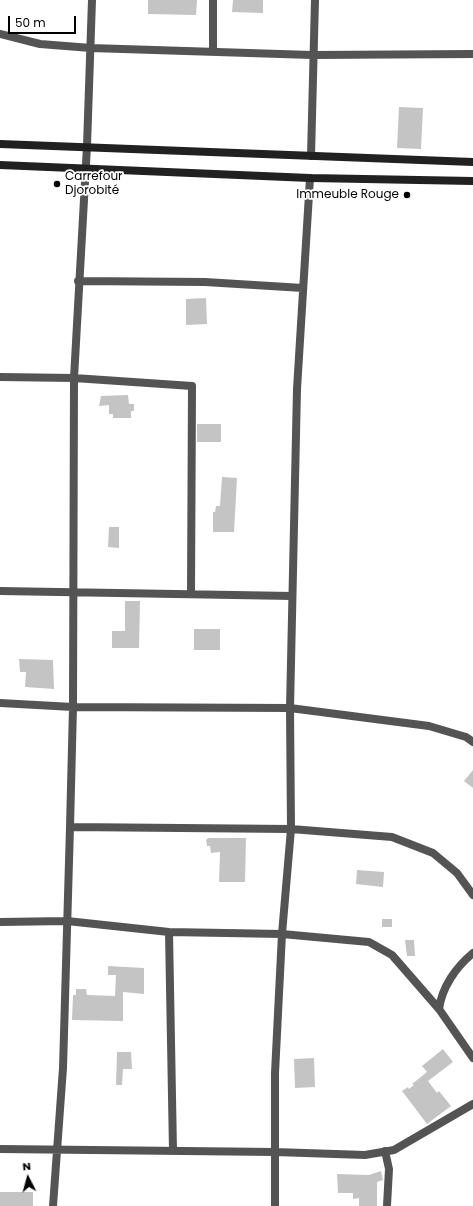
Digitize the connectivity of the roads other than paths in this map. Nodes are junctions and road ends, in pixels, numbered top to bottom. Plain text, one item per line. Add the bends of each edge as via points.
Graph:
1 (92, 0) edge
2 (213, 0) edge
3 (315, 0) edge
4 (0, 34) edge
5 (91, 48) junction
6 (212, 51) junction
7 (473, 54) edge
8 (312, 55) junction
9 (0, 144) edge
10 (87, 146) junction
11 (311, 156) junction
12 (473, 162) edge
13 (0, 165) edge
14 (86, 167) junction
15 (310, 178) junction
16 (473, 181) edge
17 (78, 281) junction
18 (303, 288) junction
19 (0, 377) edge
20 (74, 378) junction
21 (0, 591) edge
22 (73, 592) junction
23 (191, 594) junction
24 (292, 596) junction
25 (0, 703) edge
26 (73, 707) junction
27 (290, 708) junction
28 (473, 742) edge
29 (70, 827) junction
30 (291, 829) junction
31 (473, 895) edge
32 (67, 921) junction
33 (0, 922) edge
34 (169, 932) junction
35 (282, 934) junction
36 (473, 953) edge
37 (439, 1009) junction
38 (473, 1058) edge
39 (473, 1104) edge
40 (0, 1149) edge
41 (58, 1150) junction
42 (173, 1151) junction
43 (385, 1151) junction
44 (275, 1152) junction
45 (53, 1206) edge
46 (274, 1206) edge
47 (387, 1206) edge

1 - 5 street
2 - 6 street
3 - 8 street
4 - 5 street via 40,44
5 - 6 street
5 - 10 street
6 - 8 street
7 - 8 street
8 - 11 street
9 - 10 main road
10 - 11 main road
10 - 14 street
11 - 12 main road
13 - 14 main road
14 - 15 main road
14 - 17 street
15 - 16 main road
15 - 18 street
17 - 18 street via 205,282
17 - 20 street
18 - 24 street via 297,389
19 - 20 street
20 - 22 street
20 - 23 street via 192,386
21 - 22 street
22 - 23 street
22 - 26 street
23 - 24 street
24 - 27 street
25 - 26 street
26 - 27 street
26 - 29 street
27 - 28 street via 428,726 466,737
27 - 30 street
29 - 30 street
29 - 32 street
30 - 31 street via 392,837 433,853 457,873
30 - 35 street
32 - 33 street
32 - 34 street
32 - 41 street
34 - 35 street
34 - 42 street
35 - 37 street via 369,942 392,955
35 - 44 street via 275,1073
36 - 37 street via 460,963 449,981
37 - 38 street
39 - 43 street via 394,1150
40 - 41 street
41 - 42 street
41 - 45 street
42 - 44 street
43 - 44 street via 364,1155
43 - 47 street via 389,1169
44 - 46 street

